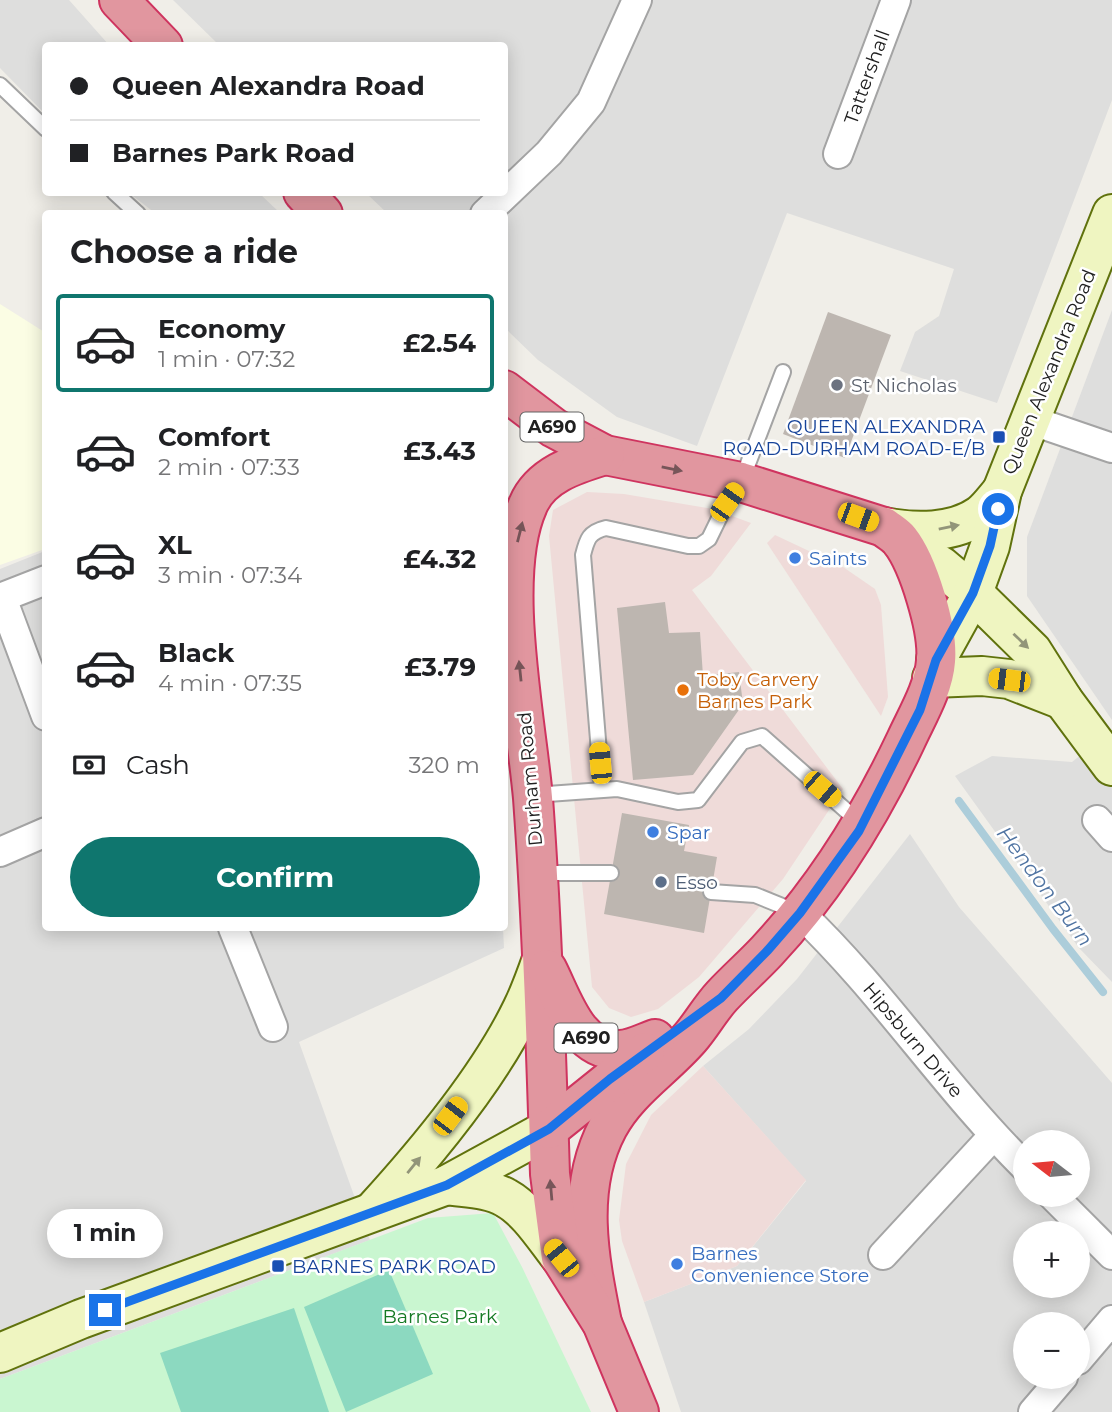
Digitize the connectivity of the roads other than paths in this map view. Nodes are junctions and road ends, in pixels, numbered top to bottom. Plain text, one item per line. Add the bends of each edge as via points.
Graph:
1 (119, 0) edge
2 (636, 0) edge
3 (896, 0) edge
4 (159, 42) edge
5 (0, 85) edge
6 (42, 125) edge
7 (838, 154) dead end
8 (508, 192) edge
9 (118, 196) edge
10 (307, 196) edge
11 (504, 196) edge
12 (134, 210) edge
13 (319, 210) edge
14 (489, 210) edge
15 (1108, 235) edge
16 (783, 372) dead end
17 (508, 396) edge
18 (1030, 420) junction
19 (1112, 447) edge
20 (605, 455) junction
21 (741, 482) junction
22 (1002, 491) junction
23 (892, 534) junction
24 (42, 582) edge
25 (509, 584) edge
26 (973, 593) junction
27 (1, 598) edge
28 (934, 669) junction
29 (1063, 700) junction
30 (42, 706) edge
31 (1112, 766) edge
32 (602, 789) junction
33 (532, 795) junction
34 (862, 825) junction
35 (42, 834) edge
36 (0, 852) edge
37 (538, 873) junction
38 (611, 873) dead end
39 (711, 891) dead end
40 (800, 913) junction
41 (234, 931) edge
42 (542, 959) junction
43 (721, 998) junction
44 (273, 1027) dead end
45 (670, 1033) junction
46 (549, 1129) junction
47 (993, 1136) junction
48 (1013, 1155) edge
49 (447, 1185) junction
50 (1065, 1208) edge
51 (368, 1215) junction
52 (883, 1255) dead end
53 (1112, 1255) edge
54 (561, 1258) junction
55 (1112, 1320) edge
56 (602, 1323) junction
57 (1090, 1346) edge
58 (0, 1353) edge
59 (1053, 1389) edge
60 (639, 1412) edge
61 (1033, 1412) edge

1 - 4 highway
2 - 8 street via 591,102 549,153
3 - 7 street, Tattershall
5 - 6 lane
9 - 12 lane
10 - 13 highway
11 - 14 street
15 - 18 street, Queen Alexandra Road
16 - 21 lane
17 - 20 highway, Durham Road / A690
18 - 19 street
18 - 22 street, Queen Alexandra Road
20 -> 21 highway, Durham Road / A690
25 -> 20 highway, Durham Road / A690 via 528,503 546,481 569,466
21 - 23 highway, Durham Road / A690
21 - 32 lane via 709,539 699,546 606,528 594,530 587,539 583,555
23 -> 22 street, Queen Alexandra Road via 964,523 981,515
22 - 26 street, Queen Alexandra Road
23 - 26 street
23 - 28 highway via 928,602
24 - 27 street
33 -> 25 highway, Durham Road / A690
26 - 28 street, Queen Alexandra Road
26 -> 29 street via 1032,651
27 - 30 street
28 - 29 street via 1009,680
28 - 34 highway, Durham Road / A690 via 891,771
29 - 31 street
32 - 33 lane
32 - 34 lane via 678,802 698,800 742,742 762,736
33 - 37 highway, Durham Road / A690
34 - 40 highway, Durham Road / A690
35 - 36 street
37 - 38 lane
37 - 42 highway, Durham Road / A690
39 - 40 lane via 755,895
40 - 43 highway, Durham Road / A690
40 - 47 street, Hipsburn Drive via 832,943
41 - 44 street
42 - 45 highway, Durham Road / A690 via 577,1028 603,1049 621,1050
42 - 46 highway, Durham Road / A690
51 -> 42 street via 414,1166 493,1059 522,1010
43 - 45 highway, Durham Road / A690
43 - 56 highway, Durham Road / A690 via 689,1038 626,1099 607,1128 586,1209
45 - 46 highway, Durham Road / A690
46 - 49 street
54 -> 46 highway, Durham Road / A690
47 - 48 street, Hipsburn Drive
47 - 52 street
49 - 51 street
49 - 54 street, A690 via 505,1197
50 - 53 street
51 - 58 street via 94,1314
54 - 56 highway, Durham Road / A690
55 - 57 street
56 - 60 highway, Durham Road / A690
59 - 61 street

